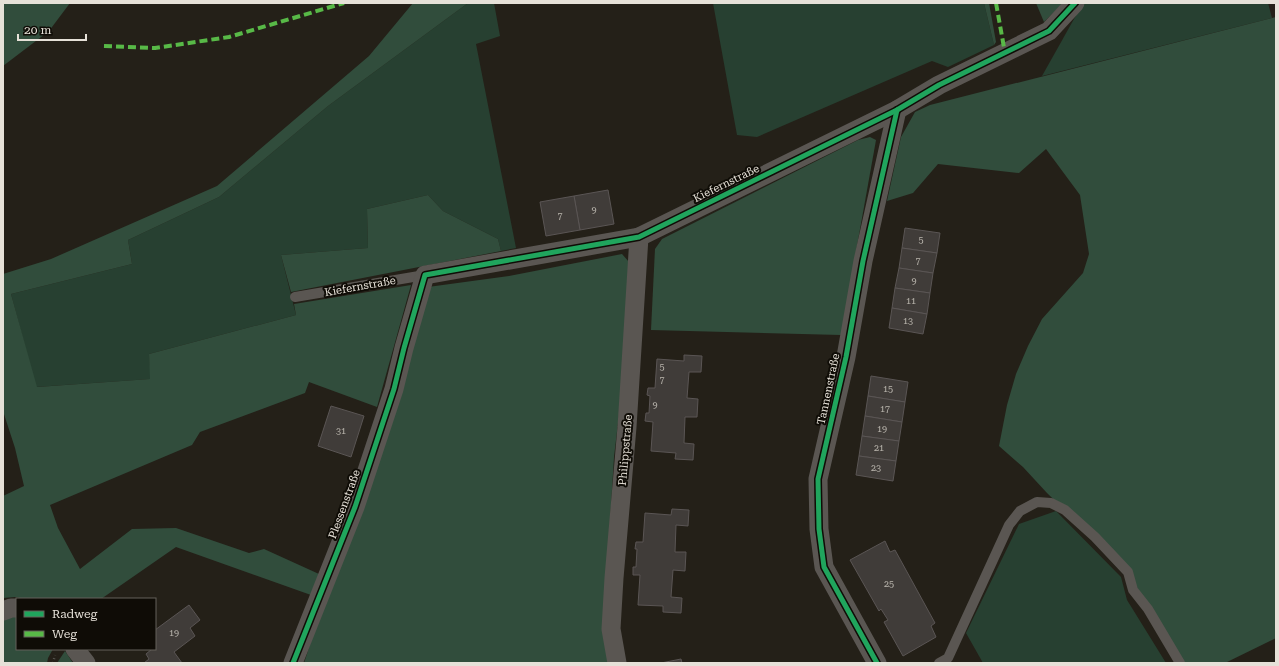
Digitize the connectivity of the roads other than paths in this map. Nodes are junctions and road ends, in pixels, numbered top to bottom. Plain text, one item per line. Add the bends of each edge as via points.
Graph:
1 (1075, 3) edge
2 (897, 110) junction
3 (639, 237) junction
4 (426, 274) junction
5 (295, 297) dead end
6 (16, 608) edge
7 (3, 611) edge
8 (76, 650) edge
9 (86, 663) edge
10 (293, 663) edge
11 (617, 663) edge
12 (877, 663) edge
13 (938, 663) edge
14 (1180, 663) edge

1 - 2 street, Kiefernstraße via 1049,31 939,85
2 - 3 street, Kiefernstraße
2 - 12 street, Tannenstraße via 863,261 846,358 818,479 819,529 824,567
3 - 4 street, Kiefernstraße
3 - 11 street, Philippstraße via 611,629
4 - 5 lane, Kiefernstraße
4 - 10 street, Plessenstraße via 394,389 355,507
6 - 7 street
8 - 9 street
13 - 14 lane via 948,658 1009,525 1020,510 1036,502 1051,503 1066,510 1128,572 1133,590 1148,609

